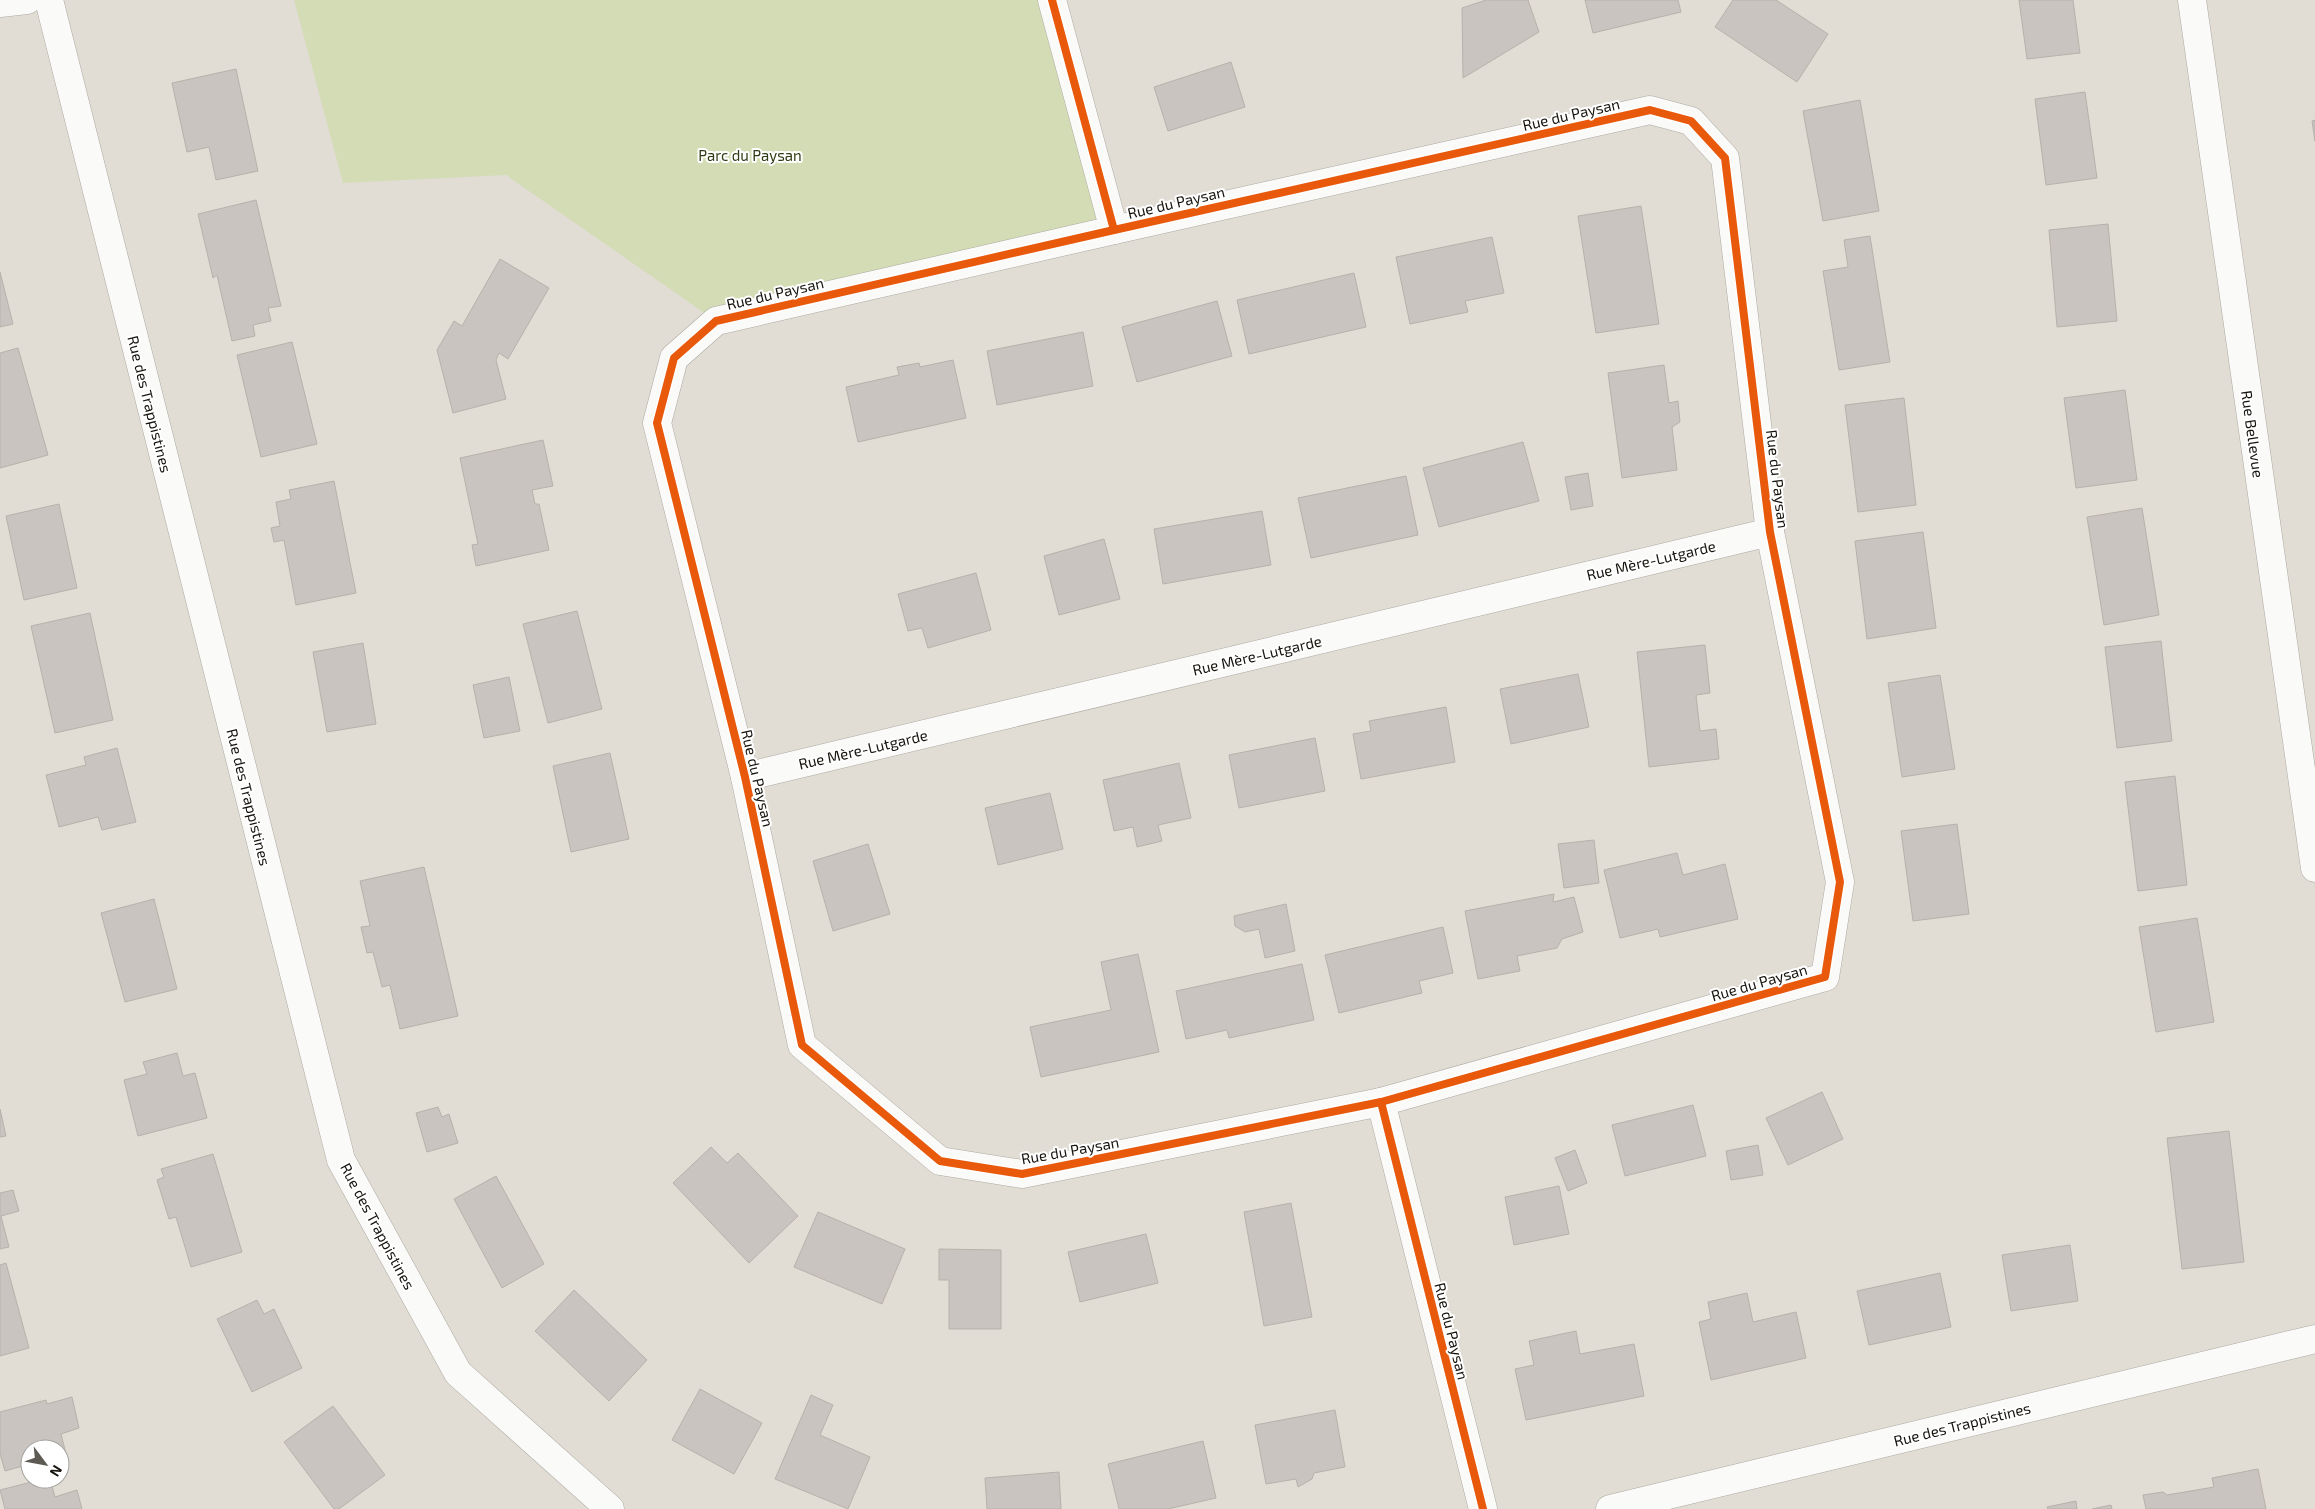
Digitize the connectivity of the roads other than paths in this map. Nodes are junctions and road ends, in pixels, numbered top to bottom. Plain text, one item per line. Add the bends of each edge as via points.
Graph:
1 (27, 0) edge
2 (49, 0) edge
3 (1052, 0) edge
4 (2192, 0) edge
5 (0, 2) edge
6 (1114, 230) junction
7 (1770, 532) junction
8 (745, 777) junction
9 (2315, 868) edge
10 (1381, 1102) junction
11 (2315, 1339) edge
12 (610, 1509) edge
13 (1483, 1509) edge
14 (1610, 1509) edge

1 - 5 street
2 - 12 street, Rue des Trappistines via 341,1160 458,1373
3 - 6 street, Rue du Paysan
4 - 9 street, Rue Bellevue
6 - 7 street, Rue du Paysan via 1650,110 1691,121 1725,158
6 - 8 street, Rue du Paysan via 716,321 674,358 657,423
7 - 8 street, Rue Mère-Lutgarde
7 - 10 street, Rue du Paysan via 1840,882 1825,977
8 - 10 street, Rue du Paysan via 802,1045 940,1161 1022,1174
10 - 13 street, Rue du Paysan
11 - 14 street, Rue des Trappistines

